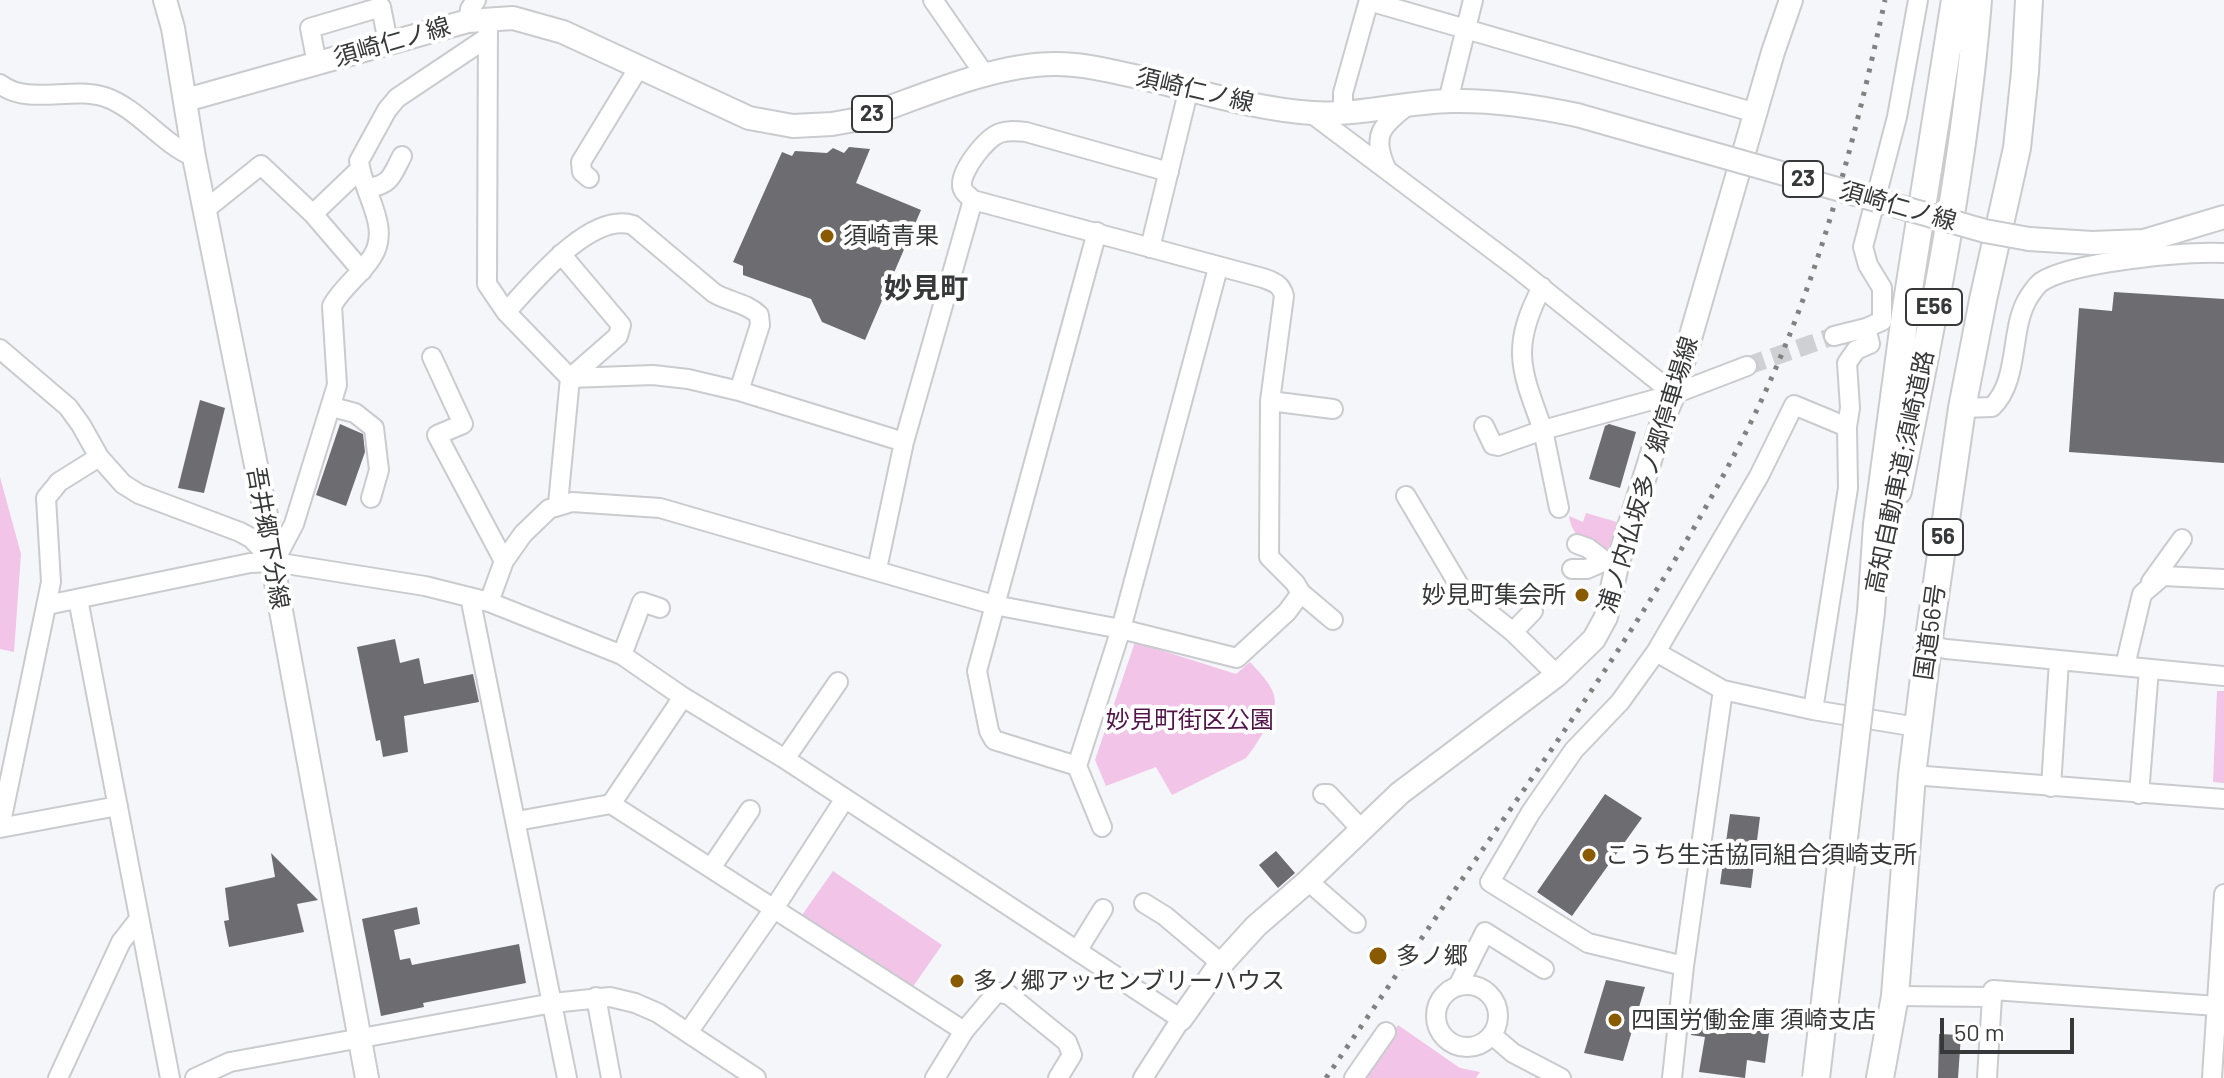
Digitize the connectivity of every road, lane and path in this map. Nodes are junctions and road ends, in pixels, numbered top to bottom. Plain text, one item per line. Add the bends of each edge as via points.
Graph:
1 (165, 0) edge
2 (933, 0) edge
3 (1473, 0) edge
4 (1791, 0) edge
5 (1918, 0) edge
6 (1955, 0) edge
7 (1978, 0) edge
8 (2029, 0) edge
9 (1369, 1) edge
10 (480, 19) edge
11 (1465, 29) junction
12 (388, 42) junction
13 (317, 64) junction
14 (639, 67) junction
15 (985, 75) junction
16 (0, 84) edge
17 (1189, 88) junction
18 (186, 100) junction
19 (1448, 101) junction
20 (1408, 105) junction
21 (1311, 113) junction
22 (1343, 113) junction
23 (1756, 113) junction
24 (402, 156) dead end
25 (194, 157) junction
26 (1386, 168) junction
27 (360, 169) junction
28 (1169, 172) junction
29 (589, 178) dead end
30 (368, 188) junction
31 (973, 200) junction
32 (206, 209) junction
33 (313, 214) junction
34 (2224, 217) edge
35 (1097, 232) junction
36 (1150, 248) junction
37 (2224, 253) edge
38 (561, 254) junction
39 (1218, 268) junction
40 (362, 271) junction
41 (1542, 287) junction
42 (506, 312) junction
43 (1866, 328) junction
44 (1834, 336) tunnel mouth
45 (0, 349) edge
46 (432, 357) dead end
47 (1747, 366) tunnel mouth
48 (570, 378) junction
49 (739, 391) junction
50 (1674, 394) junction
51 (1270, 401) junction
52 (332, 407) junction
53 (1962, 408) junction
54 (1333, 409) dead end
55 (1484, 426) dead end
56 (1847, 427) junction
57 (1543, 430) junction
58 (904, 442) junction
59 (99, 457) junction
60 (1406, 496) dead end
61 (371, 498) dead end
62 (558, 504) junction
63 (1559, 508) dead end
64 (2182, 539) dead end
65 (1577, 544) dead end
66 (504, 561) junction
67 (274, 562) junction
68 (1611, 563) junction
69 (877, 569) junction
70 (1572, 569) dead end
71 (2224, 579) edge
72 (1301, 593) junction
73 (2142, 594) junction
74 (470, 597) junction
75 (78, 599) junction
76 (489, 602) junction
77 (47, 605) junction
78 (994, 605) junction
79 (660, 608) dead end
80 (1533, 611) dead end
81 (1871, 612) junction
82 (1333, 620) dead end
83 (1121, 629) junction
84 (1513, 632) junction
85 (1928, 645) junction
86 (1656, 652) junction
87 (622, 655) junction
88 (2059, 661) junction
89 (2125, 666) junction
90 (2149, 669) junction
91 (1557, 675) junction
92 (2224, 676) edge
93 (838, 682) dead end
94 (1723, 690) junction
95 (683, 697) junction
96 (1813, 710) junction
97 (1917, 727) junction
98 (785, 759) junction
99 (1077, 766) junction
100 (1912, 775) junction
101 (2051, 787) junction
102 (1323, 794) dead end
103 (2139, 794) junction
104 (2224, 799) edge
105 (844, 800) junction
106 (611, 804) junction
107 (118, 806) junction
108 (750, 810) dead end
109 (517, 821) junction
110 (0, 827) edge
111 (1102, 827) dead end
112 (1362, 830) junction
113 (711, 868) junction
114 (1308, 881) junction
115 (2224, 894) edge
116 (1144, 903) dead end
117 (1103, 909) dead end
118 (773, 910) junction
119 (139, 919) junction
120 (1356, 923) dead end
121 (1077, 951) junction
122 (1222, 964) junction
123 (1684, 966) junction
124 (1544, 969) dead end
125 (1458, 986) junction
126 (1895, 996) junction
127 (596, 997) junction
128 (1992, 997) junction
129 (553, 1003) junction
130 (2217, 1006) junction
131 (1181, 1019) junction
132 (689, 1031) junction
133 (964, 1031) junction
134 (1386, 1032) dead end
135 (1492, 1035) junction
136 (360, 1038) junction
137 (58, 1078) edge
138 (170, 1078) edge
139 (195, 1078) edge
140 (367, 1078) edge
141 (567, 1078) edge
142 (611, 1078) edge
143 (756, 1078) edge
144 (935, 1078) edge
145 (1058, 1078) edge
146 (1143, 1078) edge
147 (1354, 1078) edge
148 (1561, 1078) edge
149 (1672, 1078) edge
150 (1816, 1078) edge
151 (1880, 1078) edge
152 (1987, 1078) edge
153 (2212, 1078) edge

1 - 18 main road, 吾井郷下分線
2 - 15 street
3 - 11 street
4 - 23 main road, 浦ノ内仏坂多ノ郷停車場線
5 - 43 street via 1897,117 1863,247 1883,302 1882,321
6 - 81 highway, 高知自動車道;須崎道路 / E56 via 1906,308 1877,524
7 - 81 highway, 高知自動車道;須崎道路 / E56 via 1960,154 1926,349
8 - 53 highway, 国道56号 / 56 via 2017,148
9 - 11 street
9 - 22 street via 1343,93
10 - 12 main road, 須崎仁ノ線 / 23
10 - 14 main road, 須崎仁ノ線 / 23 via 513,18 542,25
10 - 27 street via 397,98 364,150
10 - 42 street via 485,276
11 - 19 street
11 - 23 street
12 - 13 main road, 須崎仁ノ線 / 23
12 - 13 street via 381,7 310,28
13 - 18 main road, 須崎仁ノ線 / 23
14 - 15 main road, 須崎仁ノ線 / 23 via 749,118 793,126 854,120
14 - 29 street via 581,162
15 - 17 main road, 須崎仁ノ線 / 23 via 1055,64
16 - 25 street via 17,94 107,98
17 - 21 main road, 須崎仁ノ線 / 23
17 - 28 street
18 - 25 main road, 吾井郷下分線
19 - 20 main road, 須崎仁ノ線 / 23
19 - 34 main road, 須崎仁ノ線 / 23, bridge via 1533,106 1577,115 2029,239 2144,241
20 - 22 main road, 須崎仁ノ線 / 23
20 - 26 street via 1381,132 1379,151
21 - 22 main road, 須崎仁ノ線 / 23
21 - 26 street
23 - 50 main road, 浦ノ内仏坂多ノ郷停車場線
24 - 30 street via 382,187
25 - 32 main road, 吾井郷下分線
26 - 41 street
27 - 30 street
27 - 33 street
28 - 31 street via 1008,131 982,145 964,176 961,185
28 - 36 street
30 - 40 street via 379,236
31 - 35 street
31 - 58 street
32 - 33 street via 261,165
32 - 67 main road, 吾井郷下分線
33 - 40 street
35 - 36 street
35 - 78 street
36 - 39 street
37 - 53 street via 2113,262 2040,283 2026,302 1999,400 1992,407
38 - 42 street
38 - 48 street via 621,325 618,336
38 - 49 street via 622,221 714,293 752,308 760,325
39 - 51 street via 1282,288
39 - 83 street
40 - 52 street via 332,306 337,385
41 - 50 street
41 - 57 street via 1520,348 1522,375
42 - 48 street
43 - 44 street
43 - 56 street via 1870,344 1856,350 1847,363
45 - 59 street via 68,407
46 - 66 street via 463,424 437,435
47 - 50 street
48 - 49 street via 653,375
48 - 62 street
49 - 58 street
50 - 57 street
50 - 68 main road, 浦ノ内仏坂多ノ郷停車場線
51 - 54 street
51 - 72 street via 1269,557
52 - 61 street via 355,413 374,428 379,470
52 - 67 street via 294,524
53 - 85 highway, 国道56号 / 56
55 - 57 street via 1498,446
56 - 86 street via 1794,405 1759,476
56 - 96 street via 1848,488
57 - 63 street
58 - 69 street
59 - 67 street via 139,494 240,532
59 - 77 street via 59,482 46,498 51,582
60 - 84 street via 1463,592
62 - 66 street via 523,534
62 - 69 street via 660,508
64 - 73 street
65 - 68 street
66 - 76 street
67 - 74 street
67 - 75 street
67 - 136 main road, 吾井郷下分線
68 - 70 street
68 - 91 main road, 浦ノ内仏坂多ノ郷停車場線 via 1606,617 1594,639
69 - 78 street
71 - 73 street via 2163,576
72 - 82 street
72 - 83 street via 1237,658
73 - 89 street
74 - 76 street
74 - 109 street
75 - 77 street
75 - 107 street
76 - 87 street
77 - 110 street
78 - 83 street
78 - 99 street via 977,671 989,731 1004,746
79 - 87 street via 642,602
80 - 84 street
81 - 150 highway, 高知自動車道;須崎道路 / E56, bridge
83 - 99 street
84 - 91 street
85 - 88 street
85 - 97 highway, 国道56号 / 56
86 - 94 street
86 - 123 street via 1620,702 1574,750 1490,882 1588,943
87 - 95 street
88 - 89 street
88 - 101 street
89 - 90 street
90 - 92 street
90 - 103 street
91 - 112 main road, 浦ノ内仏坂多ノ郷停車場線 via 1400,793
93 - 98 street
94 - 96 street
94 - 123 street
95 - 98 street
95 - 106 street
96 - 97 street
97 - 100 highway, 国道56号 / 56
98 - 105 street
99 - 111 street
100 - 101 street
100 - 126 highway, 国道56号 / 56
101 - 103 street
102 - 112 street
103 - 104 street
105 - 118 street
105 - 121 street
106 - 109 street
106 - 113 street
107 - 110 street
107 - 119 street
108 - 113 street
109 - 129 street
112 - 114 main road, 浦ノ内仏坂多ノ郷停車場線
113 - 118 street
114 - 120 street
114 - 122 main road, 浦ノ内仏坂多ノ郷停車場線
115 - 130 street
116 - 122 street
117 - 121 street
118 - 132 street
118 - 133 street
119 - 137 street via 121,942
119 - 138 street
121 - 131 street
122 - 131 main road, 浦ノ内仏坂多ノ郷停車場線
123 - 149 street
124 - 125 street via 1485,932
125 - 135 street via 1478,986 1493,998 1499,1017
125 - 135 street via 1441,998 1437,1008 1445,1038 1463,1047
126 - 128 street
126 - 151 highway, 国道56号 / 56
127 - 129 street
127 - 132 street via 635,1003
127 - 142 street
128 - 130 street via 1993,990
128 - 152 street
129 - 136 street
129 - 141 street
130 - 153 street
131 - 146 street
132 - 143 street
133 - 144 street
133 - 145 street via 997,992 1009,995 1067,1042 1072,1055
134 - 147 street
135 - 148 street via 1513,1053
136 - 139 street via 230,1062
136 - 140 main road, 吾井郷下分線

